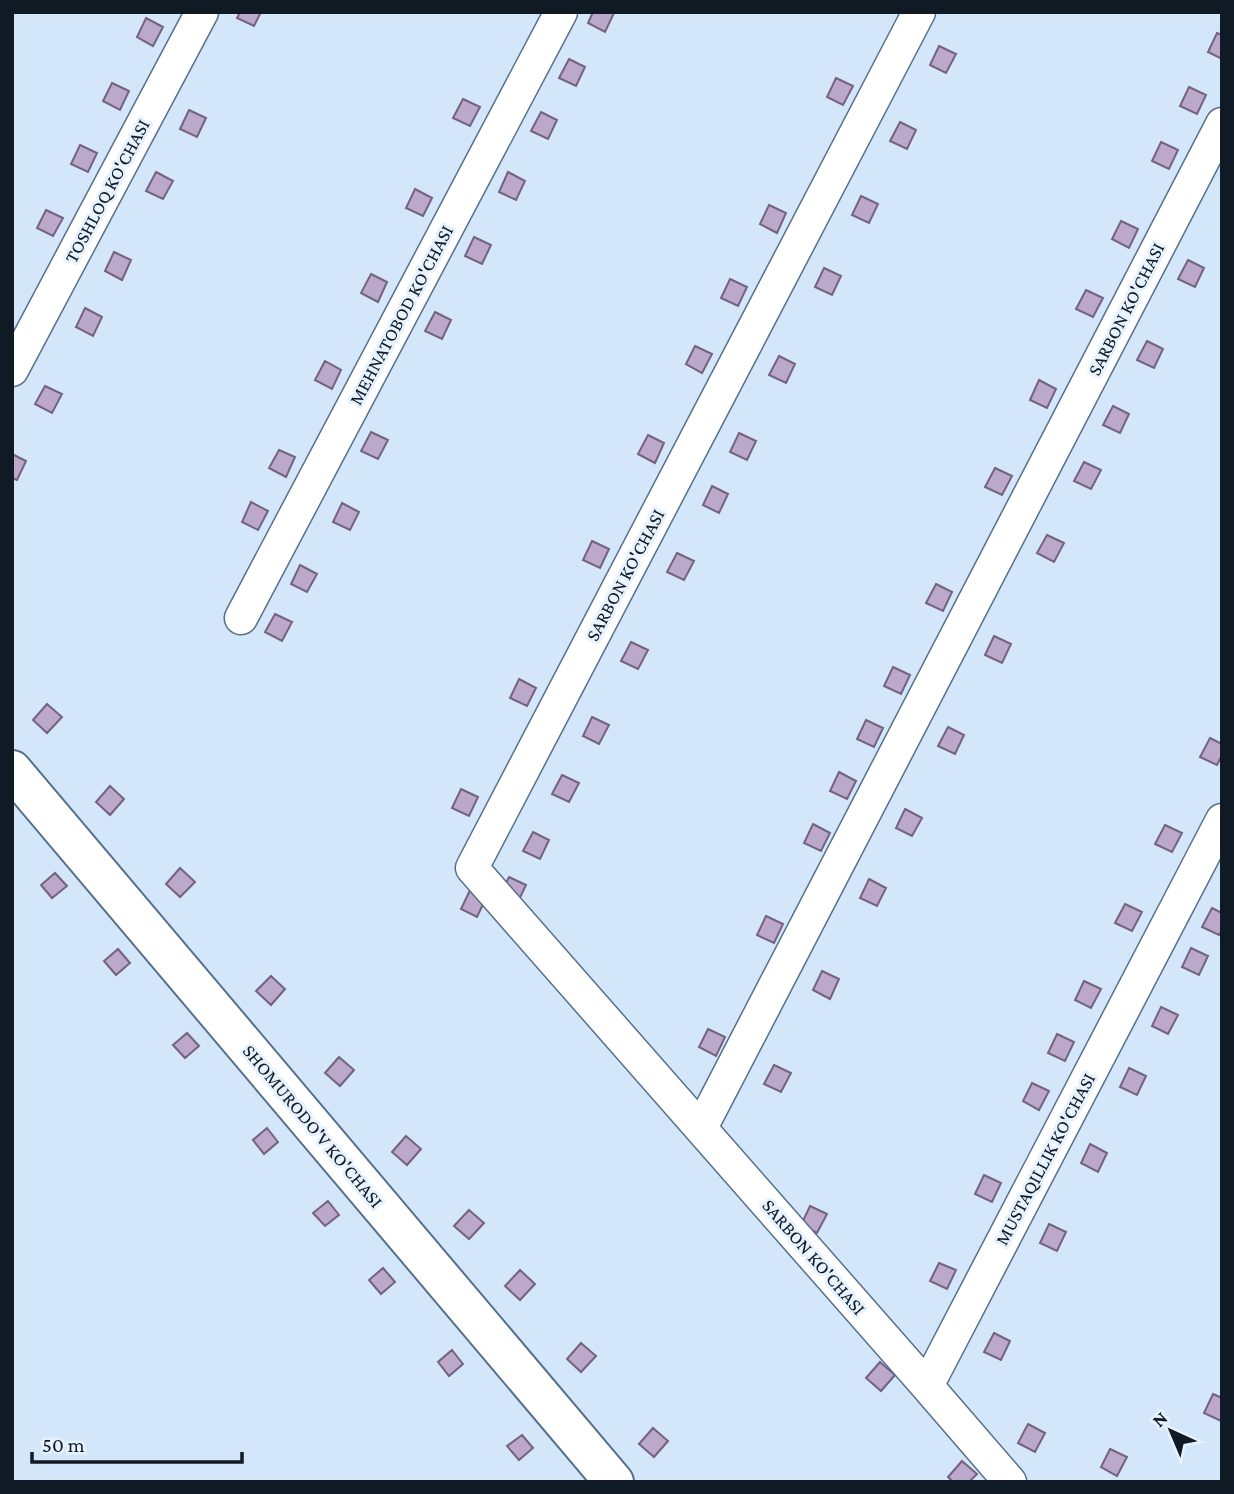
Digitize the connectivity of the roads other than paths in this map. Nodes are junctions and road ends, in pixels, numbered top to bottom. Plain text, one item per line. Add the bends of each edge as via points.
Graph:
1 (202, 12) edge
2 (561, 12) edge
3 (919, 12) edge
4 (1222, 124) edge
5 (12, 370) edge
6 (241, 618) dead end
7 (12, 770) edge
8 (1222, 820) edge
9 (701, 1128) junction
10 (927, 1386) junction
11 (614, 1482) edge
12 (1010, 1482) edge

1 - 5 street, TOSHLOQ KO'CHASI
2 - 6 street, MEHNATOBOD KO'CHASI
3 - 9 street, SARBON KO'CHASI via 472,868
4 - 9 street, SARBON KO'CHASI
7 - 11 street, SHOMURODO'V KO'CHASI
8 - 10 street, MUSTAQILLIK KO'CHASI
9 - 10 street, SARBON KO'CHASI
10 - 12 street

